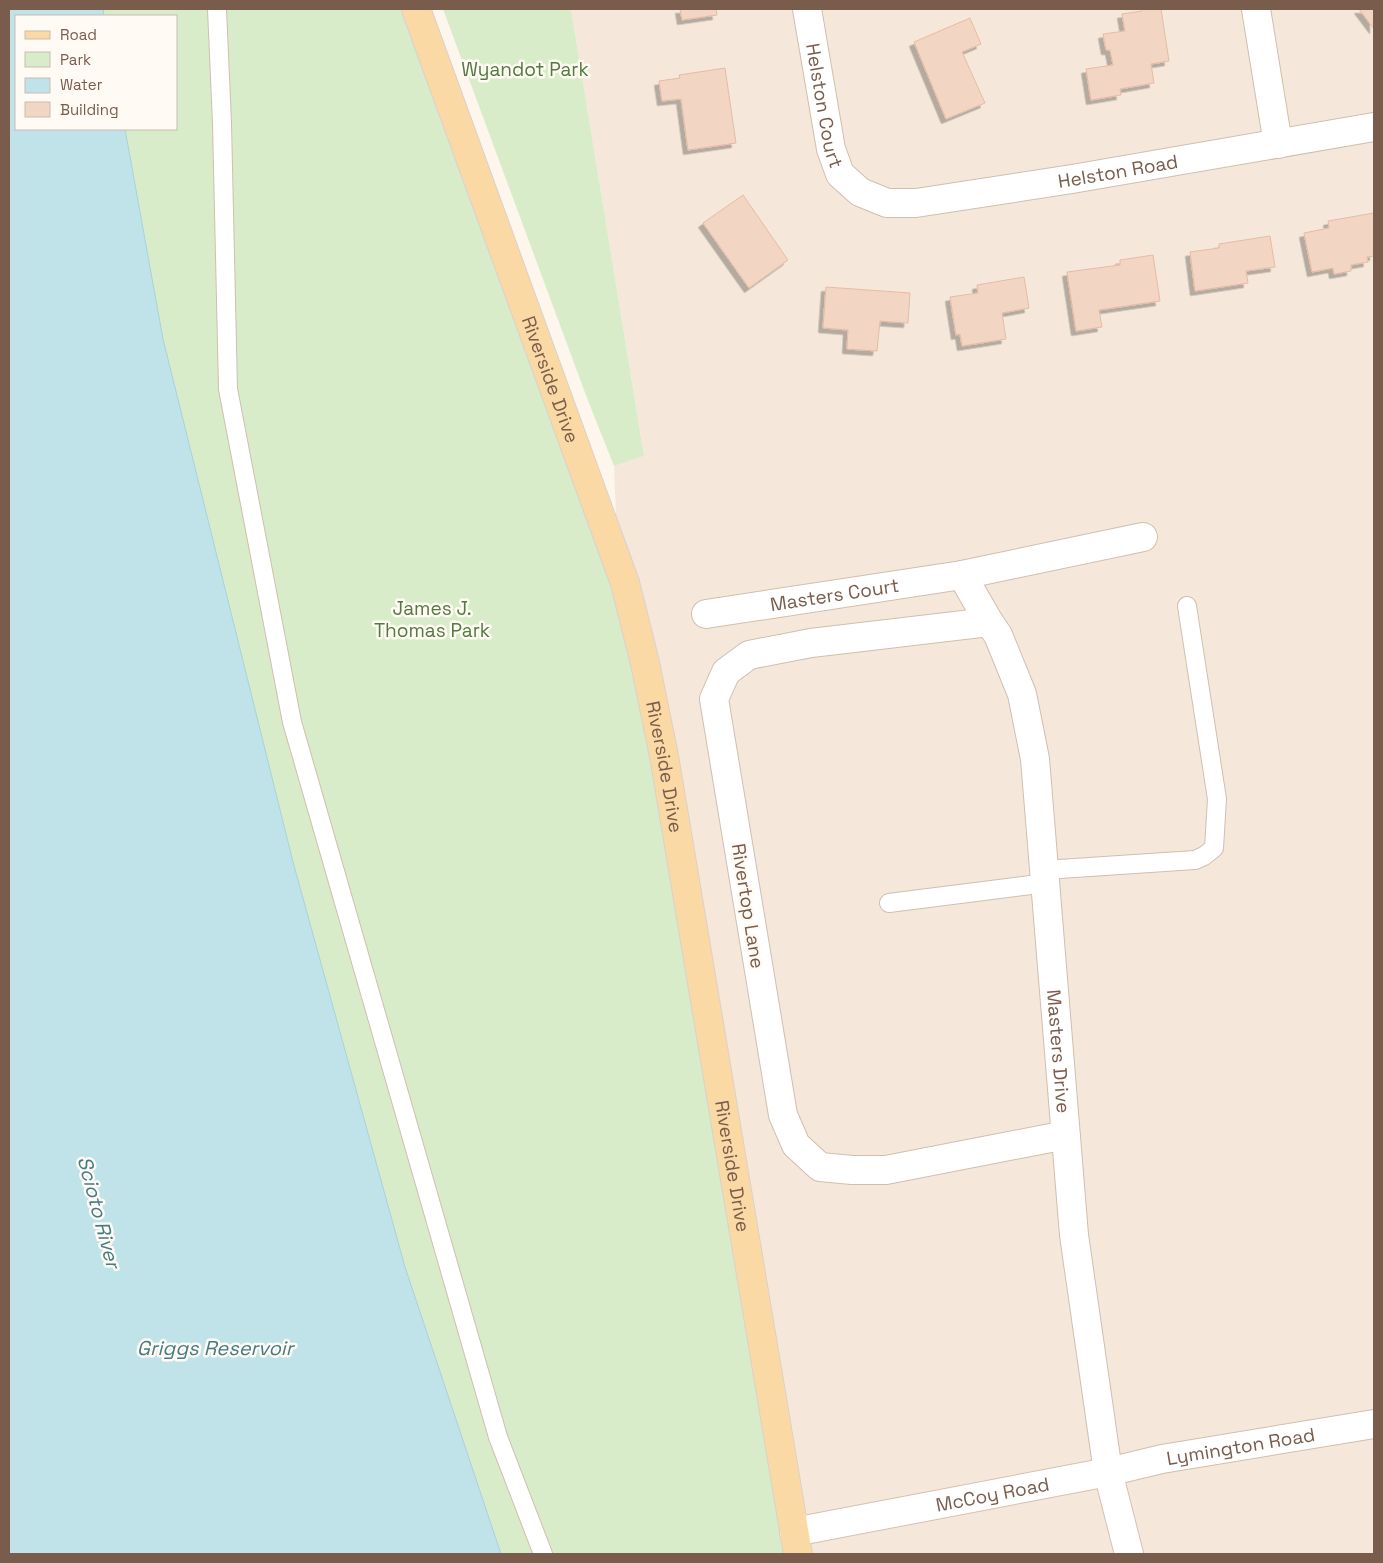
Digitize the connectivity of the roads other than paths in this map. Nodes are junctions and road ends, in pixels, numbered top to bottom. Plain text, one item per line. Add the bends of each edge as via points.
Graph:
1 (216, 9) edge
2 (416, 9) edge
3 (807, 9) edge
4 (1256, 9) edge
5 (1374, 128) edge
6 (1278, 144) junction
7 (860, 192) joint
8 (1143, 537) dead end
9 (962, 575) junction
10 (1187, 606) dead end
11 (706, 614) dead end
12 (993, 629) junction
13 (1045, 877) junction
14 (889, 903) dead end
15 (1066, 1135) junction
16 (1374, 1424) edge
17 (1108, 1472) junction
18 (796, 1543) edge
19 (543, 1554) edge
20 (1129, 1554) edge

1 - 19 lane via 228,389 292,722 498,1437
2 - 18 main road, Riverside Drive via 625,583 664,756
3 - 7 street, Helston Court via 830,149 840,174
4 - 6 street
5 - 6 street, Helston Road
6 - 7 street, Helston Road via 916,203 888,203
8 - 9 street, Masters Court
9 - 11 street, Masters Court
9 - 12 street
10 - 13 lane via 1216,799 1214,848 1195,860
12 - 13 street, Masters Drive via 1022,694 1035,760
12 - 15 street, Rivertop Lane via 811,643 749,655 726,672 714,698 783,1115 796,1145 820,1167 886,1170
13 - 14 lane
13 - 15 street, Masters Drive
15 - 17 street, Masters Drive via 1074,1235
16 - 17 street, Lymington Road via 1162,1459
17 - 18 street, McCoy Road
17 - 20 street

